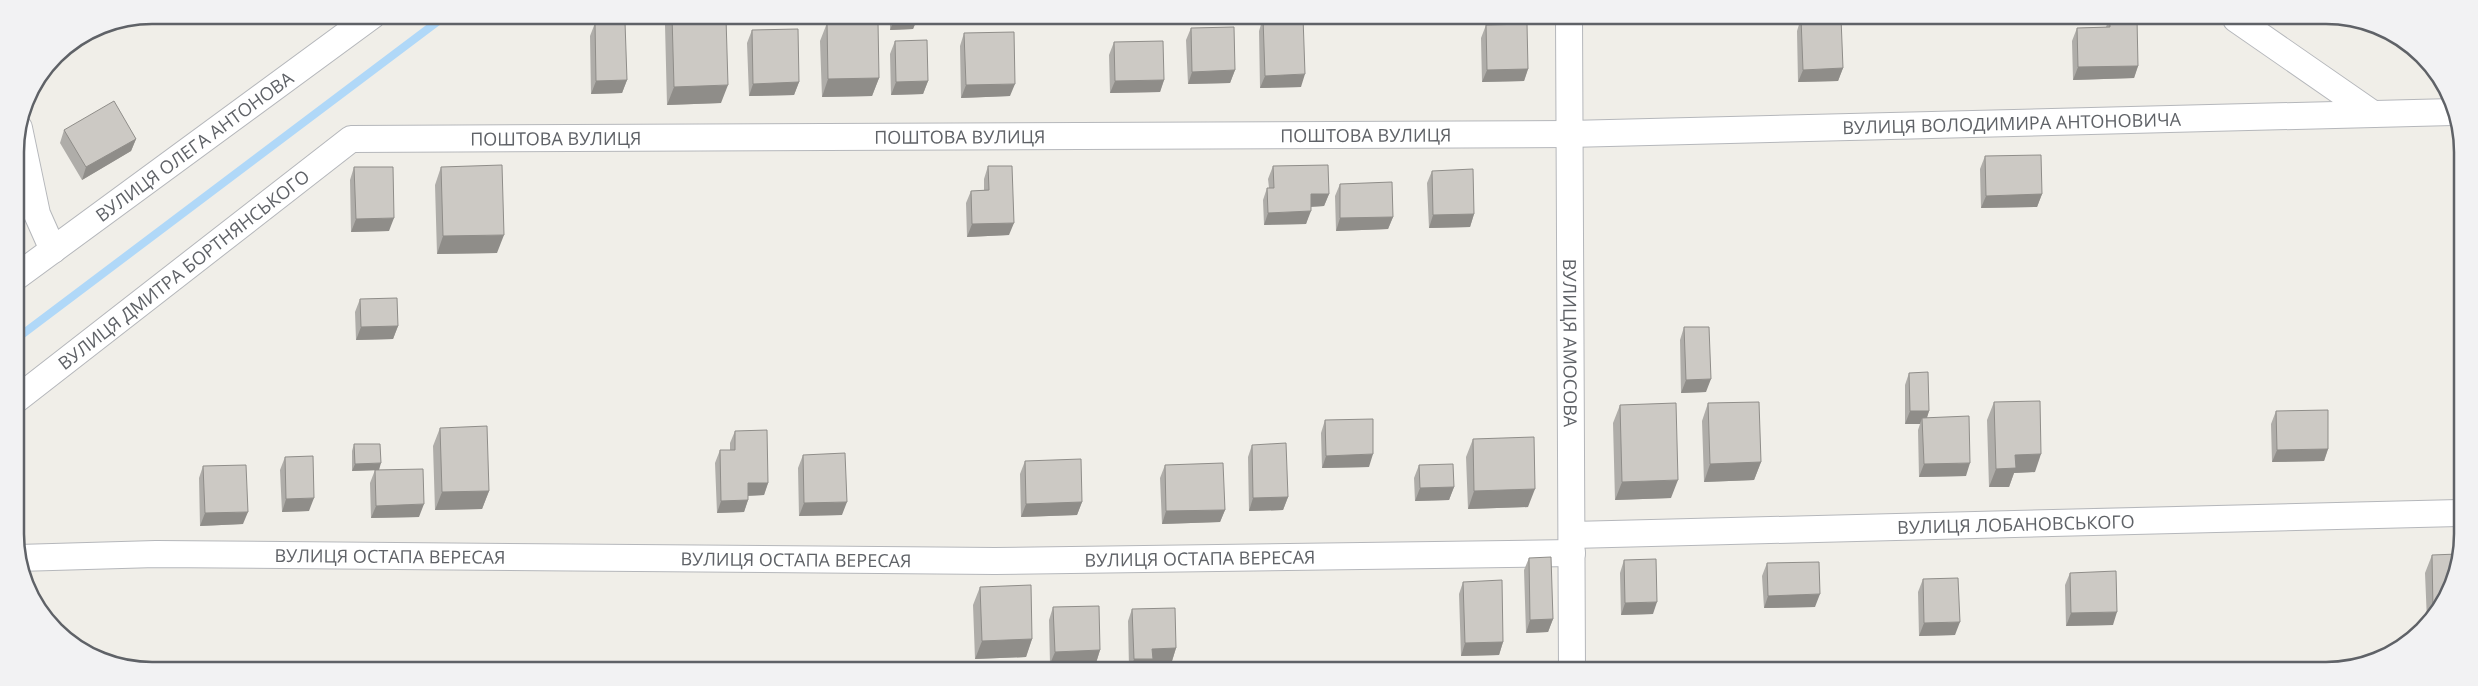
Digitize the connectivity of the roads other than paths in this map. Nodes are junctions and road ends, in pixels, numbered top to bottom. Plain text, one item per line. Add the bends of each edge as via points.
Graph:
1 (362, 24) edge
2 (1569, 24) edge
3 (2243, 24) edge
4 (2448, 112) edge
5 (2373, 114) junction
6 (1569, 134) junction
7 (351, 139) joint
8 (24, 152) edge
9 (53, 250) junction
10 (24, 271) edge
11 (24, 394) edge
12 (2454, 513) edge
13 (1572, 544) junction
14 (26, 558) edge
15 (1572, 662) edge

1 - 9 street, ВУЛИЦЯ ОЛЕГА АНТОНОВА
2 - 6 street, ВУЛИЦЯ АМОСОВА
3 - 5 street
4 - 5 street, ВУЛИЦЯ ВОЛОДИМИРА АНТОНОВИЧА
5 - 6 street, ВУЛИЦЯ ВОЛОДИМИРА АНТОНОВИЧА
6 - 7 street, ПОШТОВА ВУЛИЦЯ
6 - 13 street, ВУЛИЦЯ АМОСОВА
7 - 11 street, ВУЛИЦЯ ДМИТРА БОРТНЯНСЬКОГО
8 - 9 street via 37,214
9 - 10 street, ВУЛИЦЯ ОЛЕГА АНТОНОВА
12 - 13 street, ВУЛИЦЯ ЛОБАНОВСЬКОГО
13 - 14 street, ВУЛИЦЯ ОСТАПА ВЕРЕСАЯ via 995,561 156,554
13 - 15 street, ВУЛИЦЯ АМОСОВА

